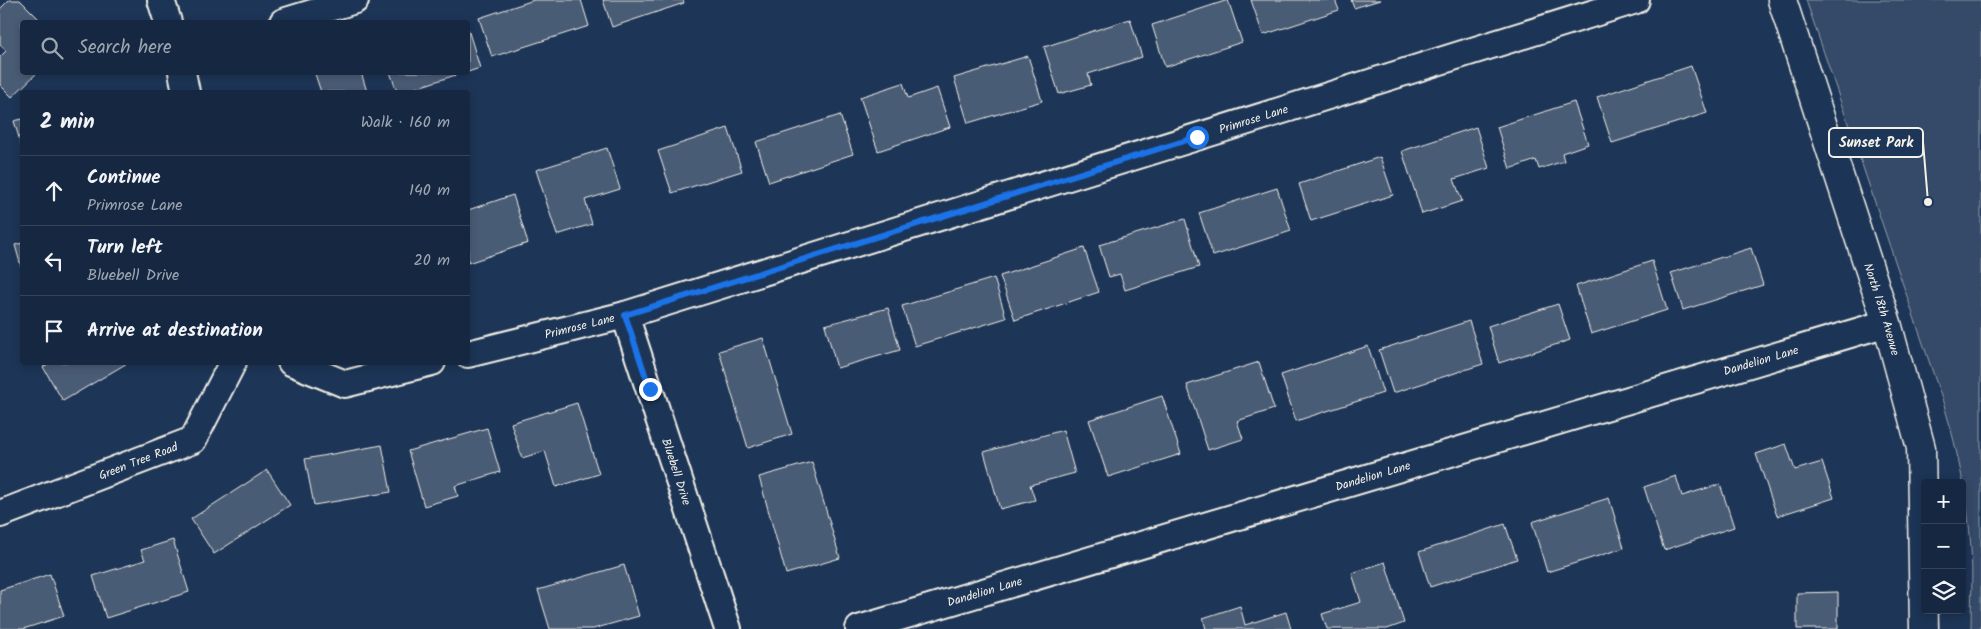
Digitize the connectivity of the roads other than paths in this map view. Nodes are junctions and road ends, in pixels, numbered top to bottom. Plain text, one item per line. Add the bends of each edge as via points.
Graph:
1 (161, 0) edge
2 (355, 0) edge
3 (1636, 0) edge
4 (1782, 0) edge
5 (167, 20) edge
6 (290, 20) edge
7 (183, 75) edge
8 (186, 90) edge
9 (625, 315) junction
10 (1887, 323) junction
11 (470, 354) edge
12 (231, 365) edge
13 (298, 365) edge
14 (420, 365) edge
15 (2, 506) edge
16 (728, 629) edge
17 (859, 629) edge
18 (1924, 629) edge

1 - 5 street
2 - 6 street
3 - 9 street, Primrose Lane
4 - 10 street, North 18th Avenue
7 - 8 street
9 - 11 street, Primrose Lane
9 - 16 street, Bluebell Drive
10 - 17 street, Dandelion Lane
10 - 18 street, North 18th Avenue via 1921,448
12 - 15 street, Green Tree Road via 193,440
13 - 14 street via 345,384

